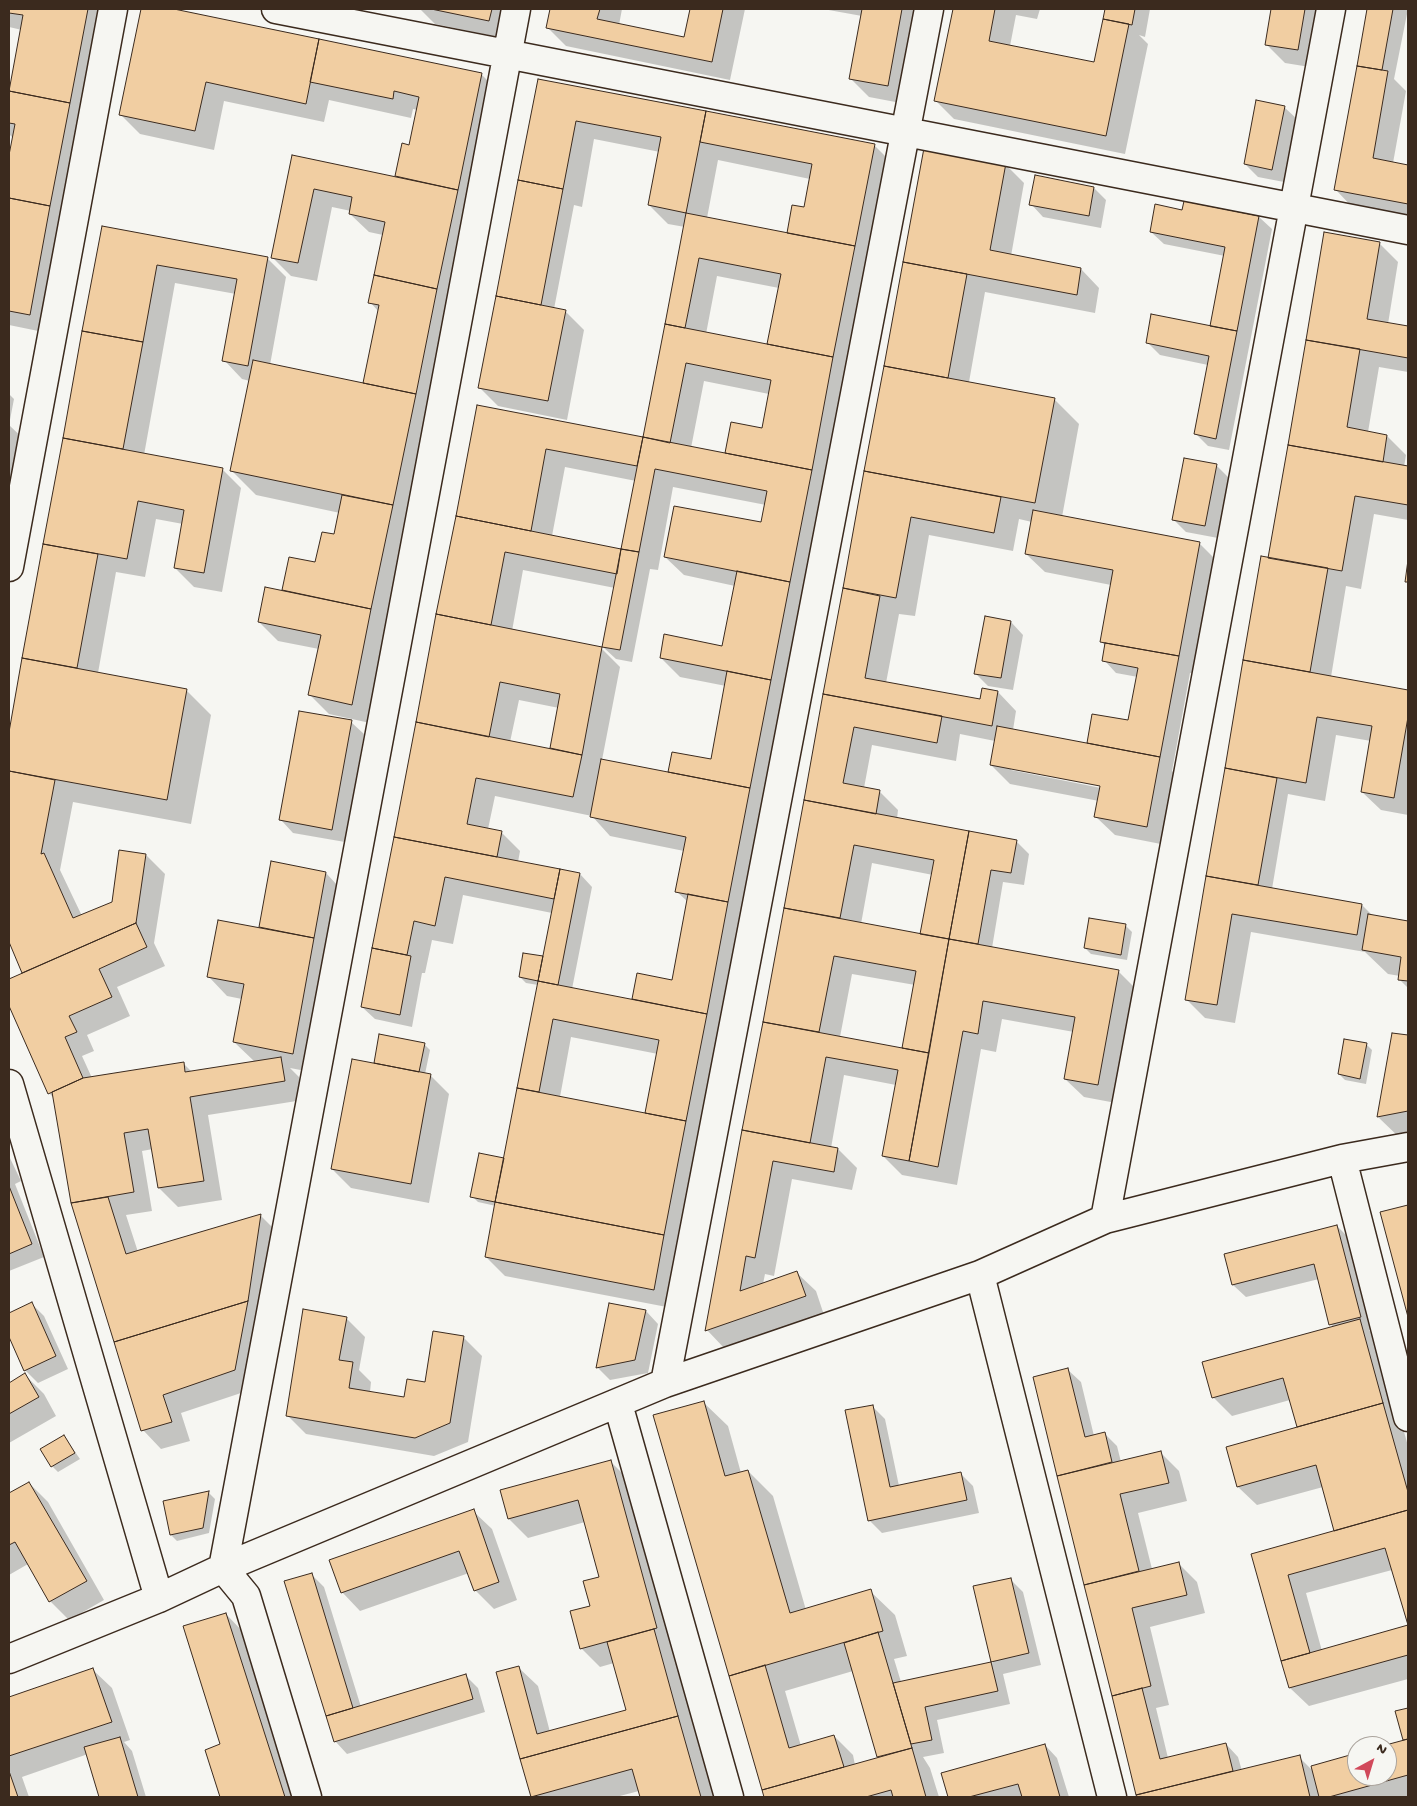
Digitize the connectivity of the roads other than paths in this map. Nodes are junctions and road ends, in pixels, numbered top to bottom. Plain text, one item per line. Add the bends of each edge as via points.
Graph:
1 (113, 9) edge
2 (276, 9) edge
3 (516, 9) edge
4 (929, 9) edge
5 (1331, 9) edge
6 (507, 54) junction
7 (905, 131) junction
8 (1293, 208) junction
9 (1408, 230) edge
10 (9, 567) edge
11 (9, 1084) edge
12 (1408, 1147) edge
13 (1342, 1159) junction
14 (1105, 1219) junction
15 (980, 1275) junction
16 (665, 1383) junction
17 (618, 1404) junction
18 (1408, 1417) edge
19 (223, 1568) junction
20 (159, 1598) junction
21 (9, 1659) edge
22 (307, 1797) edge
23 (729, 1797) edge
24 (1112, 1797) edge

1 - 10 street
2 - 6 street
3 - 6 street
4 - 7 street
5 - 8 street
6 - 7 street
6 - 19 street
7 - 8 street
7 - 16 street
8 - 9 street
8 - 14 street
11 - 20 street
12 - 13 street
13 - 14 street
13 - 18 street
14 - 15 street
15 - 16 street
15 - 24 street
16 - 17 street
17 - 19 street
17 - 23 street
19 - 20 street
19 - 22 street via 246,1596
20 - 21 street

